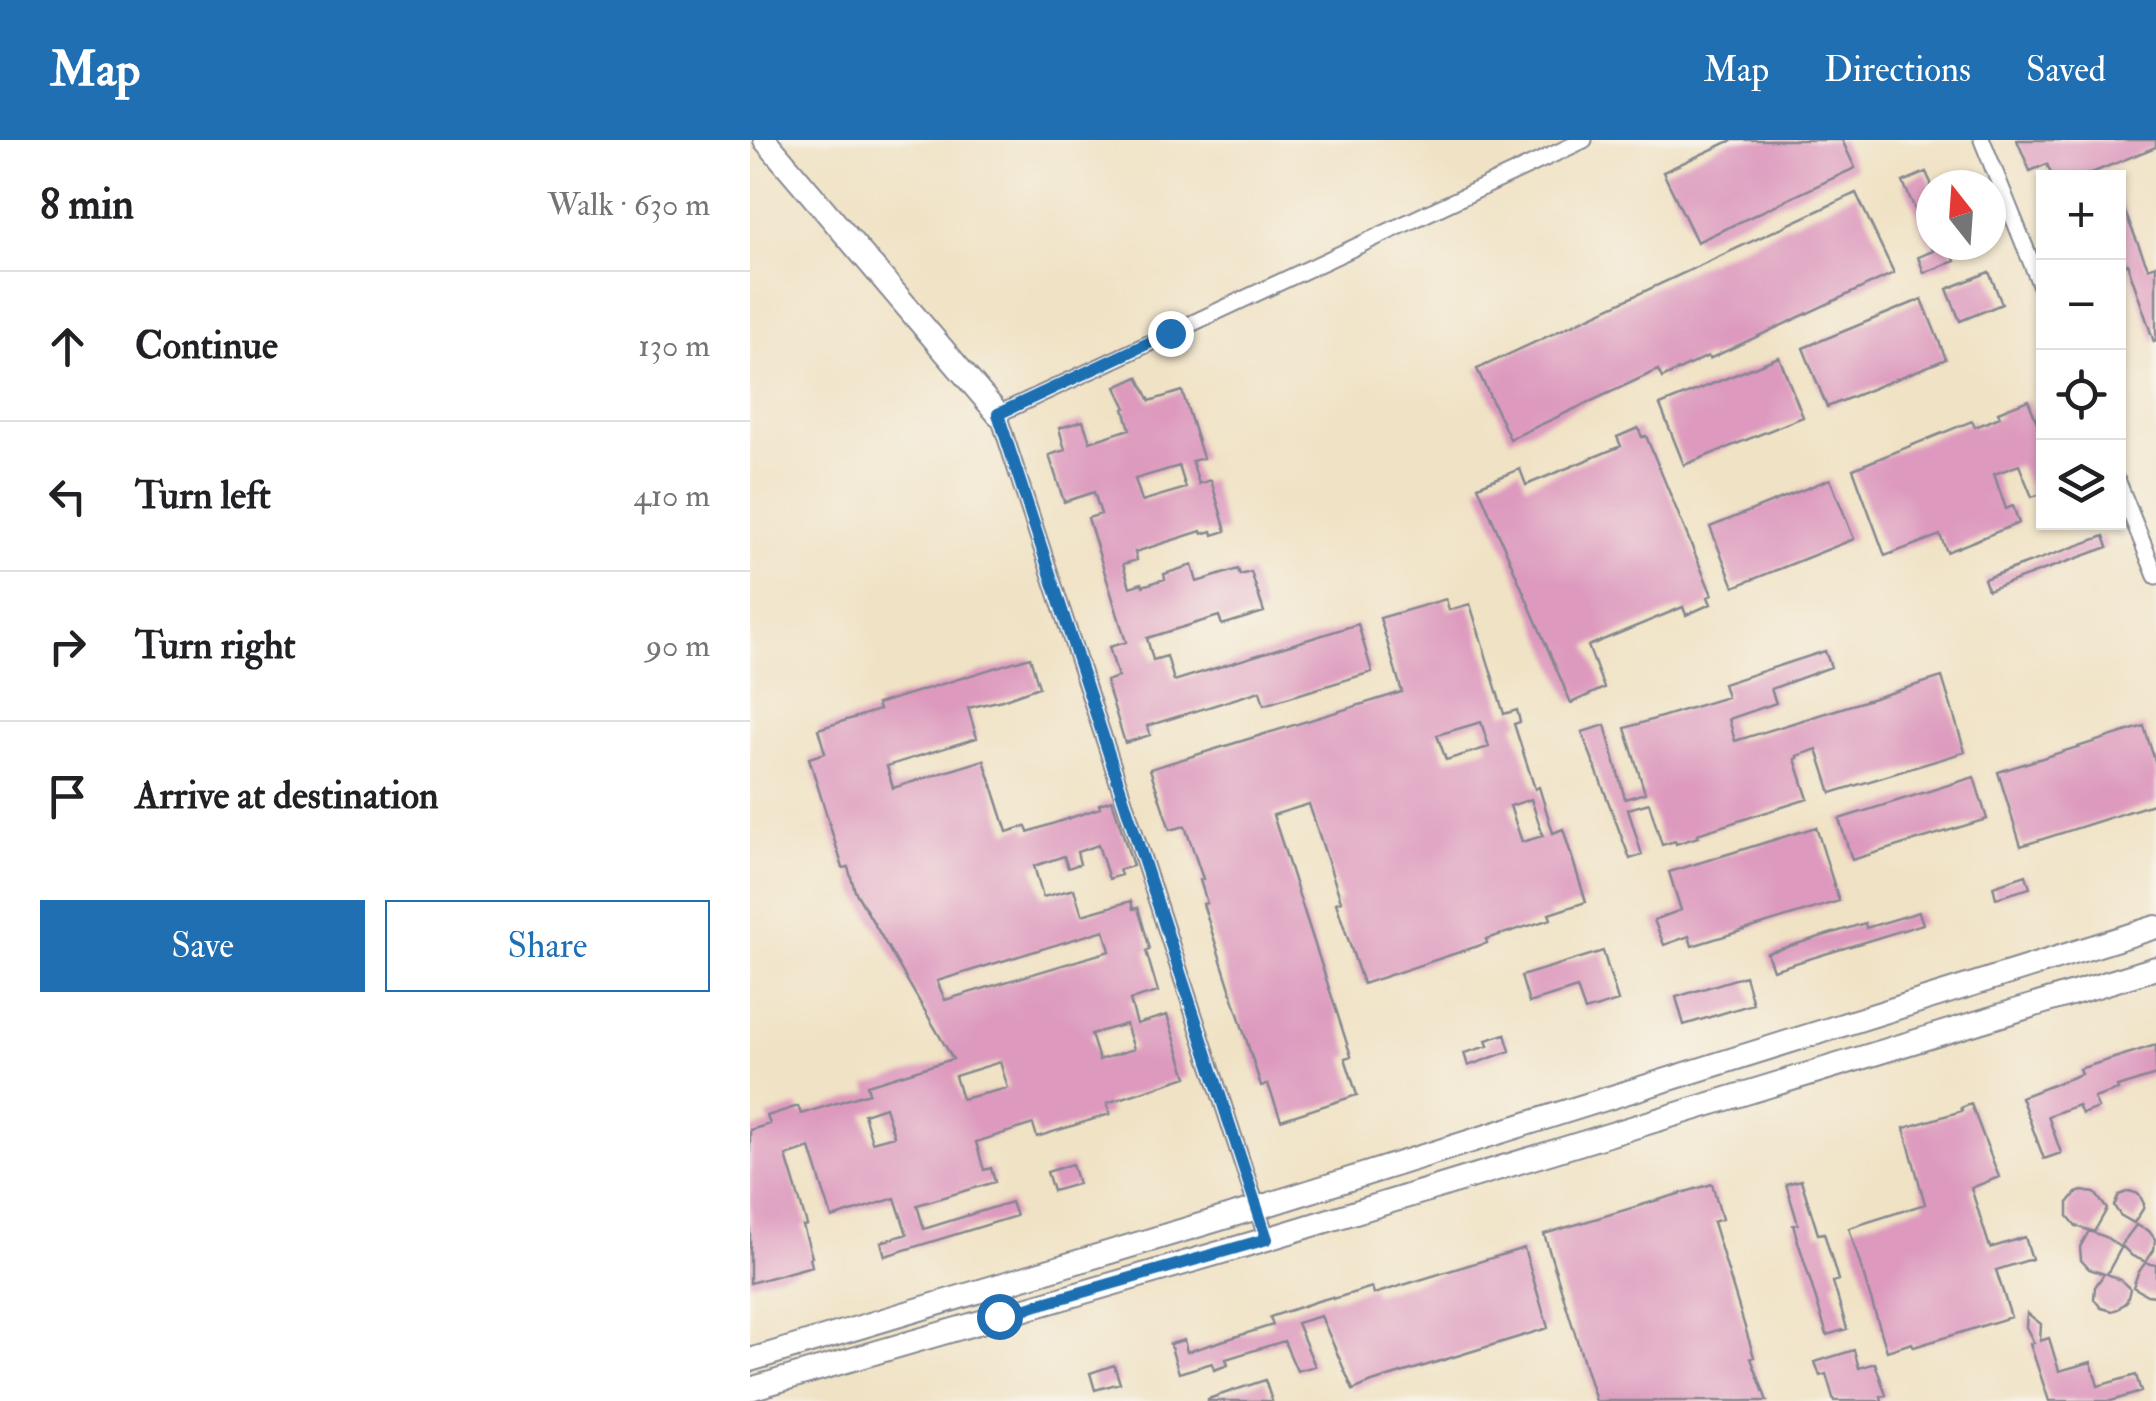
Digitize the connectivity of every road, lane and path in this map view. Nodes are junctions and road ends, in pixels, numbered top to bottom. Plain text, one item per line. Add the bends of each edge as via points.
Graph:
1 (765, 140) edge
2 (1584, 140) edge
3 (1982, 140) edge
4 (2036, 274) edge
5 (998, 414) junction
6 (2126, 502) edge
7 (2156, 576) edge
8 (2156, 927) edge
9 (2156, 968) edge
10 (1257, 1208) junction
11 (1267, 1239) junction
12 (750, 1360) edge
13 (750, 1389) edge

1 - 5 street
2 - 5 street
3 - 4 street
5 - 10 street
6 - 7 street
8 - 10 street
9 - 11 street
10 - 11 street
10 - 12 street
11 - 13 street

